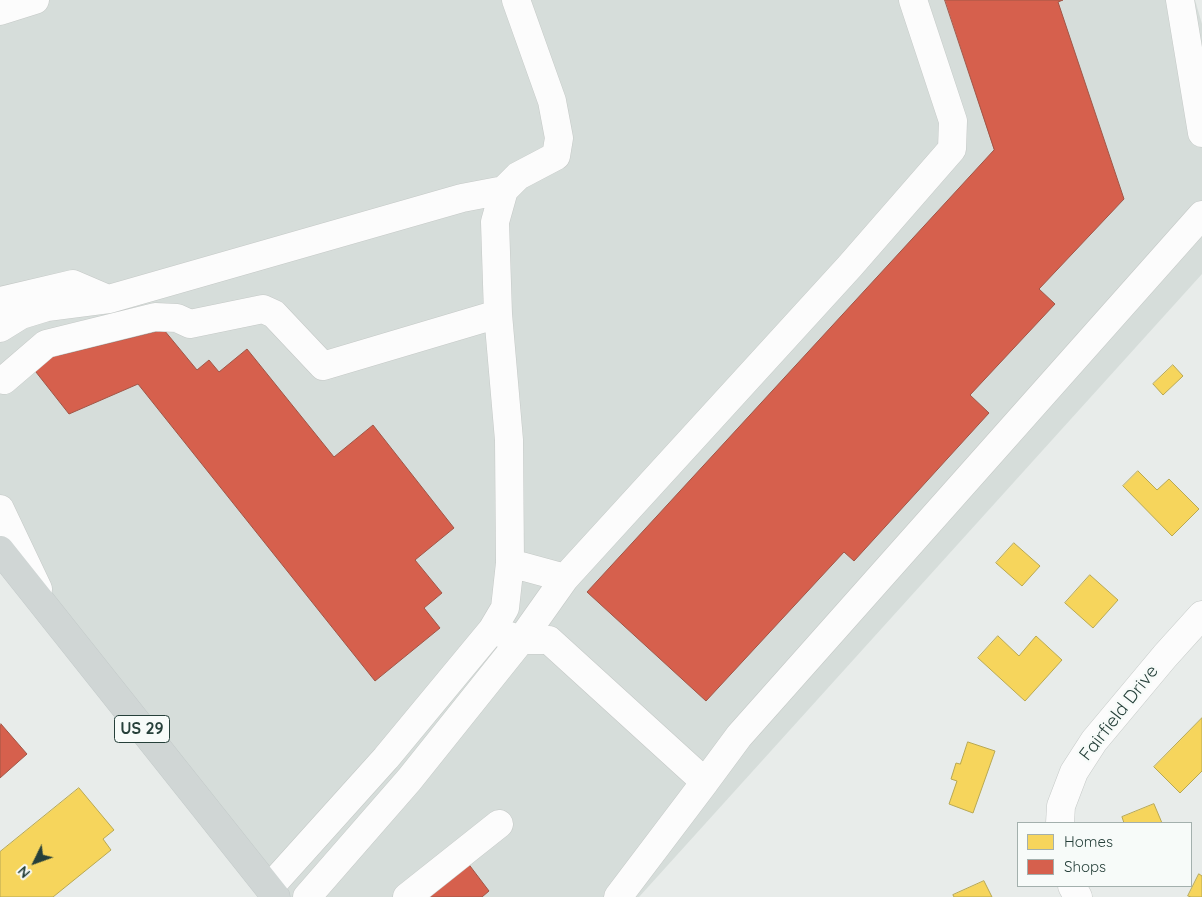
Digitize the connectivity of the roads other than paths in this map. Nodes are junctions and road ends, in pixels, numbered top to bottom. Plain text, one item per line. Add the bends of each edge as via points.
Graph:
1 (35, 0) edge
2 (516, 0) edge
3 (914, 0) edge
4 (1180, 0) edge
5 (0, 11) edge
6 (1202, 133) edge
7 (504, 190) junction
8 (1202, 216) edge
9 (109, 299) junction
10 (0, 301) edge
11 (498, 314) junction
12 (0, 328) edge
13 (4, 380) dead end
14 (0, 509) edge
15 (0, 550) edge
16 (510, 563) junction
17 (565, 578) junction
18 (47, 608) junction
19 (1202, 615) edge
20 (492, 630) junction
21 (521, 640) junction
22 (471, 655) junction
23 (495, 671) junction
24 (386, 758) junction
25 (409, 780) junction
26 (705, 782) junction
27 (1060, 822) edge
28 (499, 824) dead end
29 (272, 892) edge
30 (307, 897) edge
31 (407, 897) edge
32 (618, 897) edge

1 - 5 street
2 - 7 street via 552,101 559,138 556,156 518,176
3 - 17 street via 953,121 952,149 850,266
4 - 6 street
7 - 9 street via 462,198
7 - 11 street via 494,222
8 - 26 street via 739,736
9 - 10 street via 73,284
9 - 12 street via 47,307 21,315
11 - 13 street via 323,366 274,314 264,308 190,324 177,318 155,317 46,344
11 - 16 street via 509,440
14 - 18 street
15 - 18 main road, US 29
16 - 17 street
16 - 20 street via 505,608
17 - 21 street
18 - 29 main road, US 29
19 - 27 street, Fairfield Drive via 1094,741 1074,772 1061,806
20 - 21 street
20 - 22 street
21 - 23 street
21 - 26 street via 549,640
22 - 23 street
22 - 24 street
23 - 25 street
24 - 25 street
24 - 29 street
25 - 30 street
26 - 32 street
28 - 31 street

